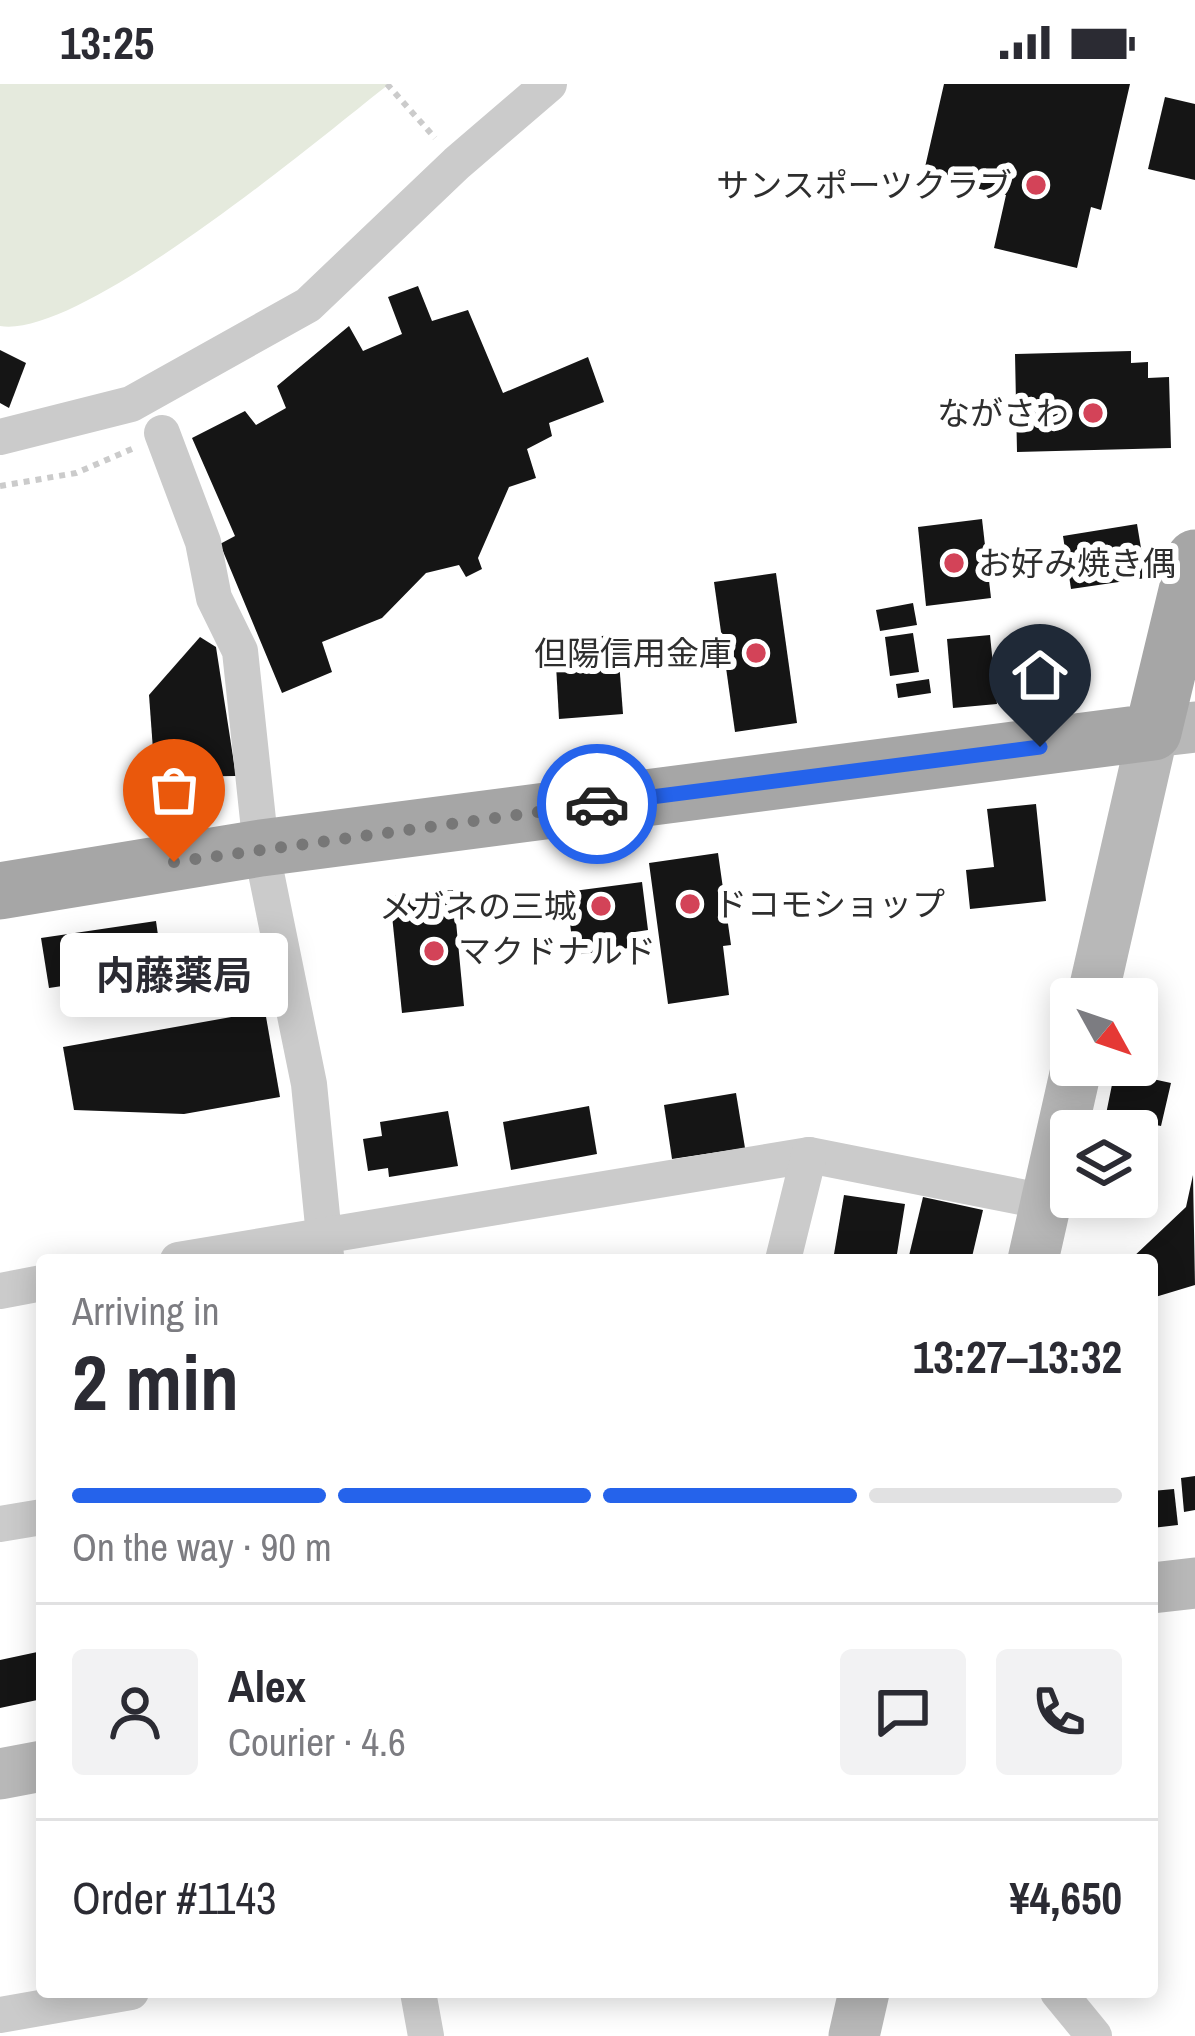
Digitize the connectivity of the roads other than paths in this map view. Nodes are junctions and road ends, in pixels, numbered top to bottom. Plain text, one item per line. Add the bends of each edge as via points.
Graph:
1 (549, 84) edge
2 (162, 433) dead end
3 (0, 437) edge
4 (1195, 558) edge
5 (1174, 729) edge
6 (261, 848) junction
7 (0, 891) edge
8 (1098, 978) edge
9 (1072, 1086) edge
10 (808, 1155) junction
11 (1046, 1202) junction
12 (325, 1248) edge
13 (252, 1254) edge
14 (784, 1254) edge
15 (1034, 1254) edge
16 (36, 1284) edge
17 (0, 1291) edge
18 (36, 1518) edge
19 (0, 1524) edge
20 (1195, 1583) edge
21 (1158, 1587) edge
22 (36, 1767) edge
23 (0, 1774) edge
24 (97, 1998) edge
25 (419, 1998) edge
26 (863, 1998) edge
27 (1063, 1998) edge
28 (0, 2015) edge
29 (426, 2036) edge
30 (854, 2036) edge
31 (1094, 2036) edge

1 - 3 street via 308,305 131,404
2 - 6 street via 203,542 214,598 240,651
4 - 5 main road
5 - 6 main road
5 - 8 main road
6 - 7 main road
6 - 12 street via 309,1084
9 - 11 main road
10 - 11 street
10 - 12 street
10 - 14 street
11 - 15 main road
12 - 13 street
16 - 17 street
18 - 19 street
20 - 21 main road
22 - 23 main road
24 - 28 street
25 - 29 street
26 - 30 main road
27 - 31 street

